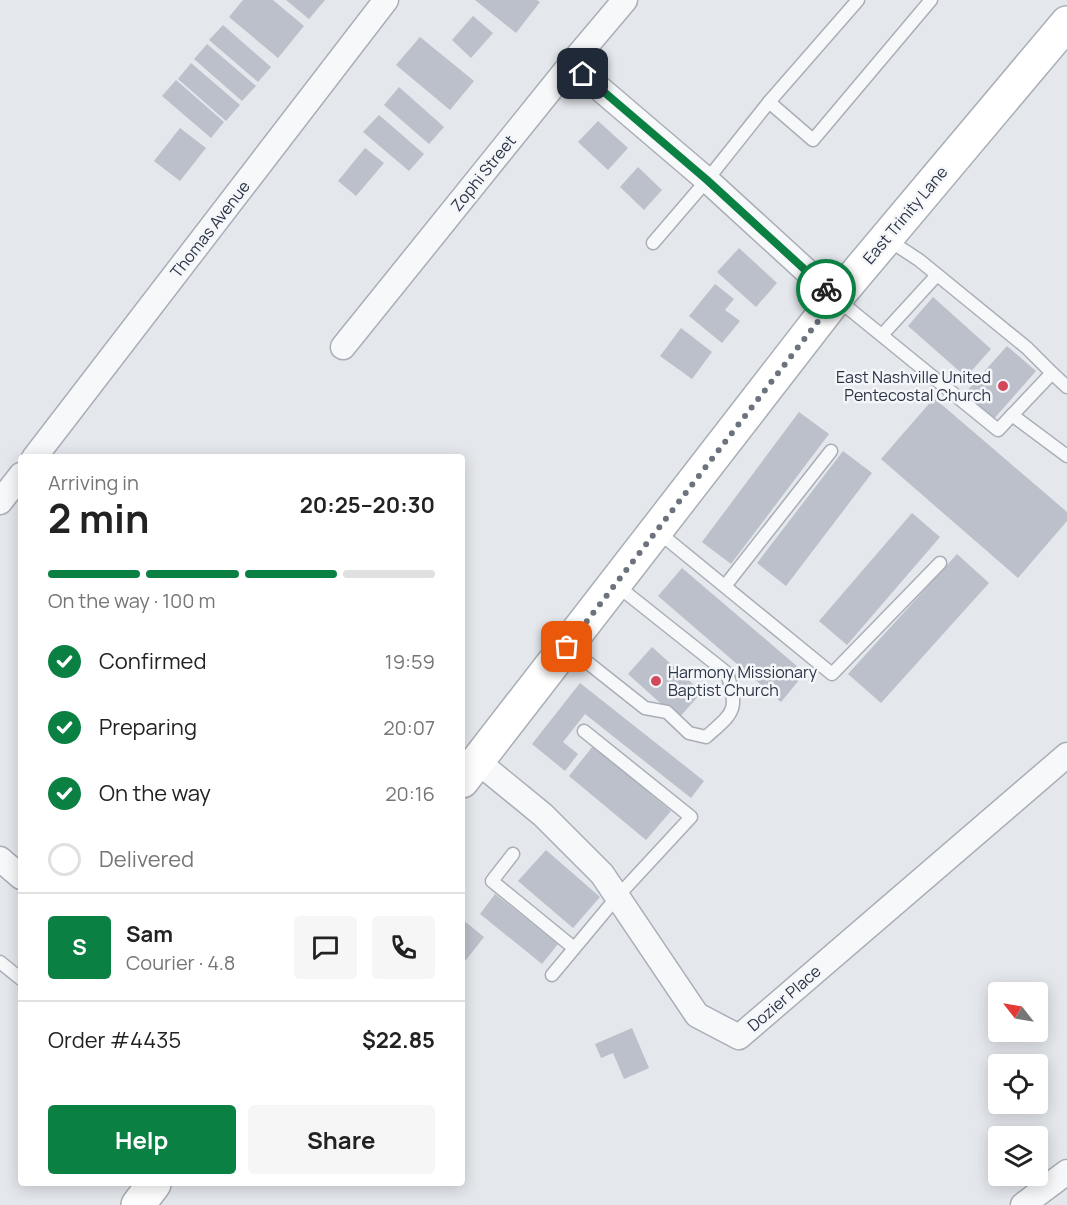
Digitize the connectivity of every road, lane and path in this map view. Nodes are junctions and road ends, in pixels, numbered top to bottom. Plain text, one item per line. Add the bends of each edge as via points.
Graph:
1 (386, 0) edge
2 (625, 0) edge
3 (858, 0) edge
4 (931, 0) edge
5 (1067, 23) edge
6 (571, 64) junction
7 (769, 102) junction
8 (707, 180) junction
9 (886, 238) junction
10 (653, 243) dead end
11 (937, 275) junction
12 (836, 298) junction
13 (882, 335) junction
14 (343, 347) dead end
15 (1052, 373) junction
16 (1067, 387) edge
17 (1012, 415) junction
18 (831, 451) dead end
19 (37, 454) edge
20 (1067, 456) edge
21 (18, 479) edge
22 (0, 502) edge
23 (656, 530) junction
24 (940, 563) dead end
25 (615, 584) junction
26 (725, 586) junction
27 (567, 647) junction
28 (584, 731) dead end
29 (1067, 755) edge
30 (470, 766) edge
31 (513, 854) dead end
32 (0, 859) edge
33 (18, 874) edge
34 (617, 897) junction
35 (574, 948) junction
36 (0, 962) edge
37 (552, 975) dead end
38 (18, 977) edge
39 (1067, 1172) edge
40 (152, 1186) edge
41 (138, 1205) edge
42 (1023, 1205) edge

1 - 19 street, Thomas Avenue
2 - 6 street, Zophi Street
3 - 7 lane
4 - 7 lane via 813,140
5 - 9 main road, East Trinity Lane
6 - 8 street
6 - 14 street, Zophi Street
7 - 8 lane
8 - 10 lane
8 - 12 street
9 - 11 lane
9 - 12 main road, East Trinity Lane
11 - 13 lane
11 - 15 lane
12 - 13 lane
12 - 23 main road, East Trinity Lane
13 - 17 lane via 998,430
15 - 16 lane
15 - 17 lane
17 - 20 lane
18 - 26 lane
21 - 22 street
23 - 25 main road, East Trinity Lane
23 - 26 lane
24 - 26 lane via 832,674
25 - 27 main road, East Trinity Lane
25 - 27 lane via 727,673 734,696 731,714 706,737 689,733 667,712 645,708
27 - 30 main road, East Trinity Lane
28 - 34 lane via 691,817
29 - 34 street, Dozier Place via 739,1037 697,1015
30 - 34 street, Dozier Place via 543,815 602,874
31 - 35 lane via 492,881
32 - 33 street
34 - 35 lane
35 - 37 lane
36 - 38 lane
39 - 42 street
40 - 41 main road

